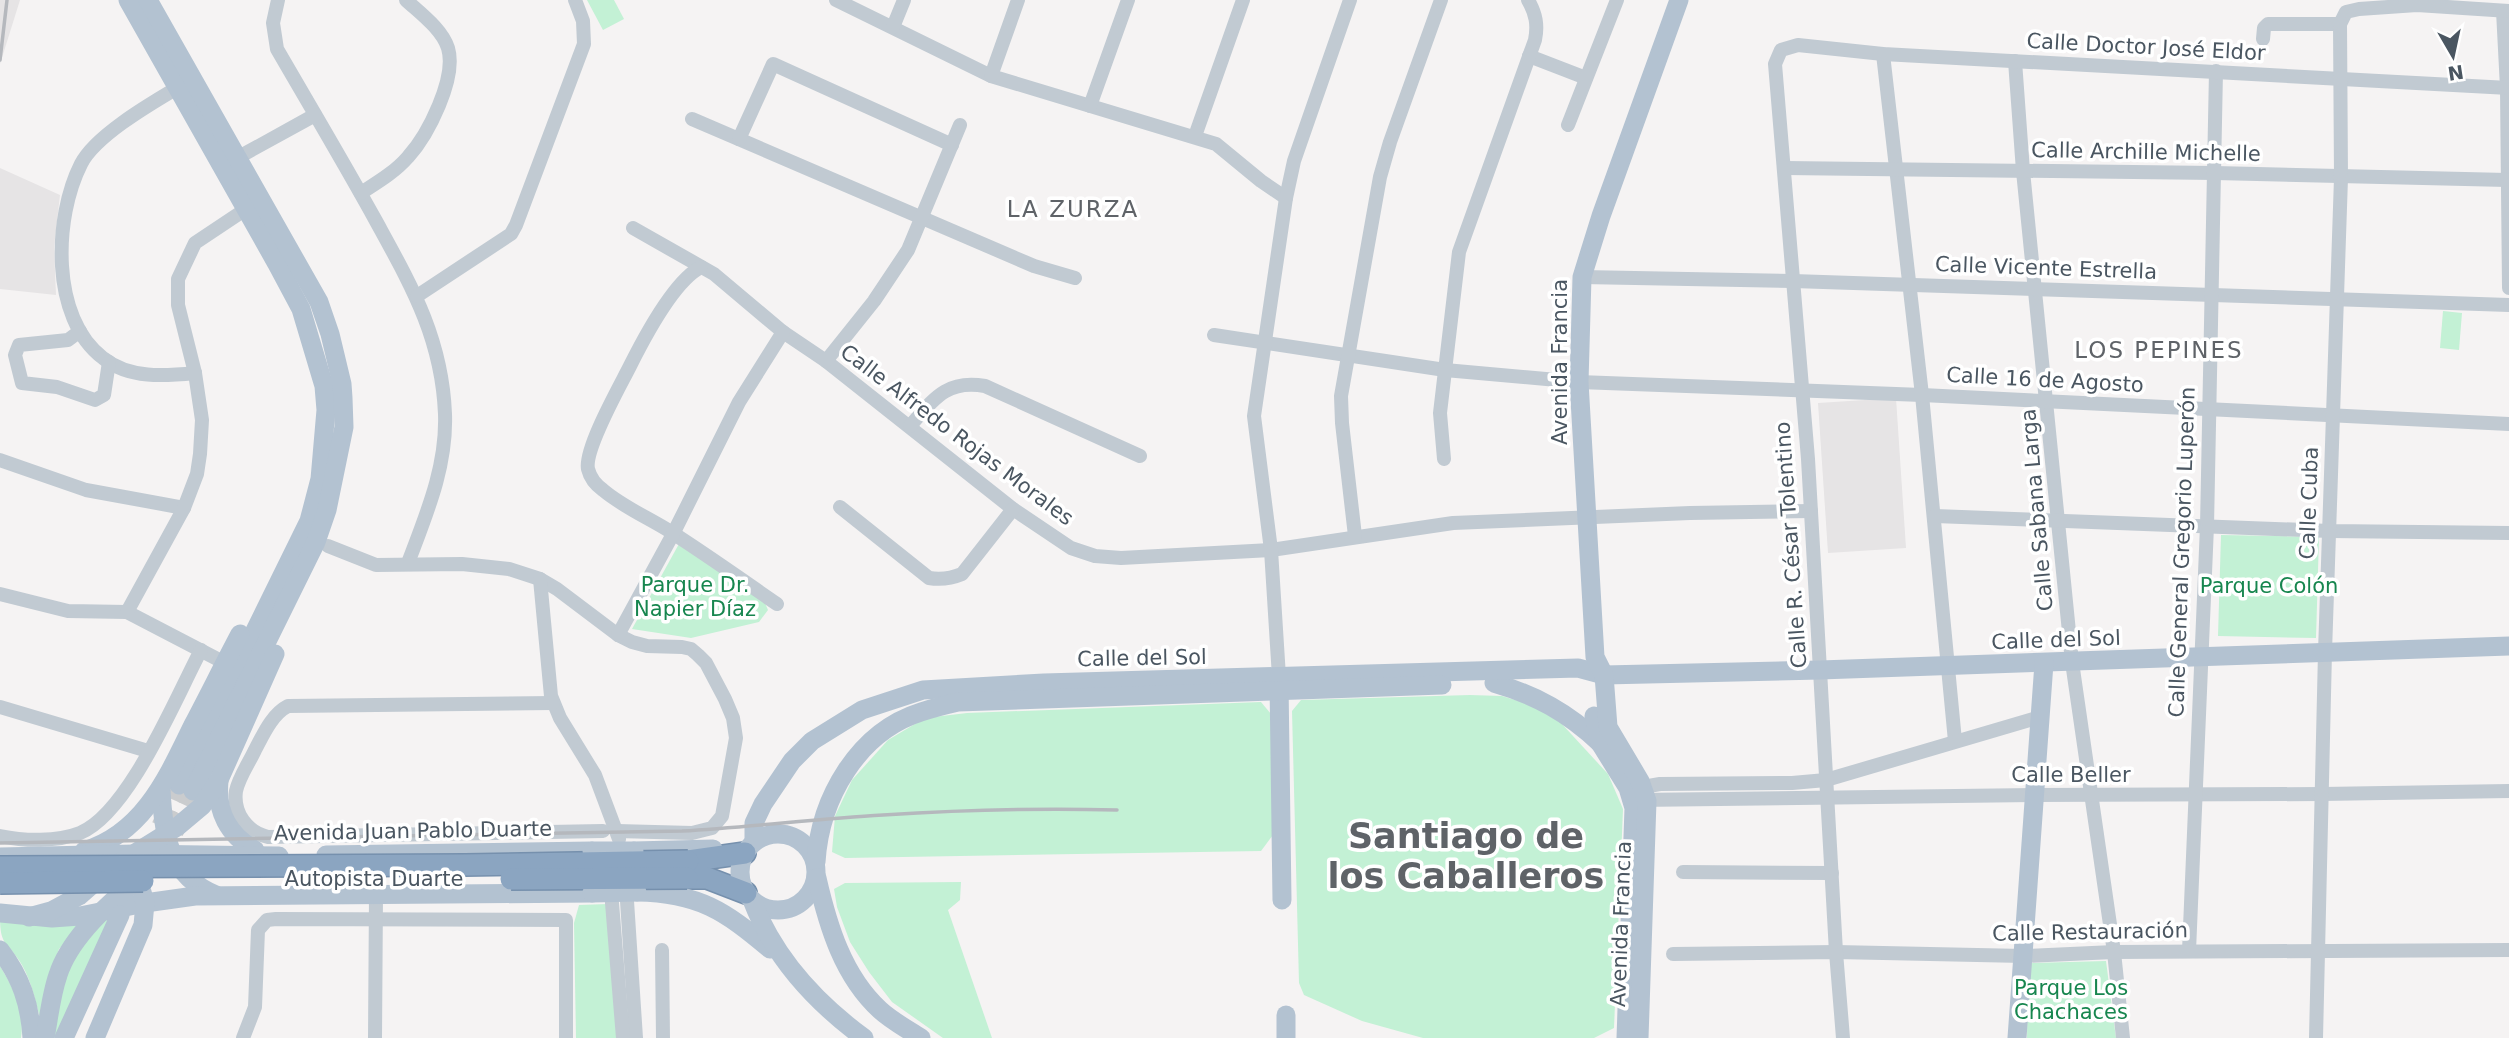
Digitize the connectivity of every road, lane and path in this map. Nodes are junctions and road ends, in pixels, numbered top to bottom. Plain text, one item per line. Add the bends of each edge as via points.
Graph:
1 (128, 0) edge
2 (148, 0) edge
3 (278, 0) edge
4 (406, 0) edge
5 (575, 0) edge
6 (836, 0) edge
7 (904, 0) edge
8 (1018, 0) edge
9 (1128, 0) edge
10 (1243, 0) edge
11 (1350, 0) edge
12 (1441, 0) edge
13 (1528, 0) edge
14 (1617, 0) edge
15 (1679, 0) edge
16 (2506, 11) edge
17 (2343, 18) junction
18 (893, 27) junction
19 (2263, 39) dead end
20 (1781, 50) joint
21 (1883, 54) junction
22 (1529, 56) junction
23 (2015, 61) junction
24 (2216, 71) junction
25 (991, 76) junction
26 (1586, 78) junction
27 (2342, 79) junction
28 (177, 88) junction
29 (2508, 88) edge
30 (1090, 106) junction
31 (315, 115) junction
32 (692, 119) dead end
33 (960, 125) dead end
34 (1569, 125) dead end
35 (1195, 136) junction
36 (739, 139) junction
37 (953, 145) junction
38 (237, 158) junction
39 (1785, 168) junction
40 (1896, 169) junction
41 (2023, 171) junction
42 (2215, 173) junction
43 (2341, 177) junction
44 (2507, 180) junction
45 (361, 193) junction
46 (1286, 198) junction
47 (246, 209) junction
48 (921, 216) junction
49 (633, 228) dead end
50 (701, 267) junction
51 (1075, 278) dead end
52 (1582, 278) junction
53 (1793, 281) junction
54 (1909, 284) junction
55 (2509, 288) edge
56 (2036, 289) junction
57 (2212, 295) junction
58 (417, 296) junction
59 (2336, 300) junction
60 (2509, 305) edge
61 (80, 331) junction
62 (783, 332) junction
63 (1214, 335) dead end
64 (1264, 343) junction
65 (1349, 355) junction
66 (826, 361) junction
67 (109, 362) junction
68 (1445, 370) junction
69 (195, 373) junction
70 (1579, 382) junction
71 (1802, 391) junction
72 (1922, 395) junction
73 (2048, 401) junction
74 (2209, 408) junction
75 (2333, 415) junction
76 (2509, 424) edge
77 (910, 426) junction
78 (344, 427) junction
79 (325, 435) junction
80 (1140, 456) dead end
81 (1444, 459) dead end
82 (0, 460) edge
83 (839, 507) dead end
84 (184, 508) junction
85 (1013, 509) junction
86 (1811, 511) junction
87 (1935, 516) junction
88 (1586, 519) junction
89 (2059, 520) junction
90 (2207, 526) junction
91 (2330, 531) junction
92 (2509, 533) edge
93 (673, 534) junction
94 (1355, 536) junction
95 (328, 546) junction
96 (1271, 550) junction
97 (408, 563) junction
98 (540, 579) junction
99 (0, 594) edge
100 (777, 604) dead end
101 (127, 612) junction
102 (618, 635) junction
103 (2509, 646) edge
104 (201, 650) junction
105 (2325, 652) junction
106 (2201, 657) junction
107 (2072, 662) junction
108 (225, 663) junction
109 (2044, 663) junction
110 (1949, 666) junction
111 (1821, 670) junction
112 (1595, 671) junction
113 (1494, 683) junction
114 (1279, 685) junction
115 (1044, 691) junction
116 (554, 703) junction
117 (0, 707) edge
118 (2040, 717) junction
119 (1955, 741) junction
120 (1600, 743) junction
121 (148, 751) junction
122 (1826, 779) junction
123 (219, 780) junction
124 (178, 788) junction
125 (2509, 791) edge
126 (2322, 794) junction
127 (1638, 795) junction
128 (2036, 795) junction
129 (2194, 795) junction
130 (2090, 796) junction
131 (1827, 799) junction
132 (165, 834) junction
133 (0, 836) edge
134 (611, 841) junction
135 (348, 845) junction
136 (750, 847) junction
137 (255, 850) junction
138 (0, 851) edge
139 (172, 854) junction
140 (199, 854) junction
141 (65, 855) junction
142 (274, 856) junction
143 (0, 857) edge
144 (127, 858) junction
145 (0, 867) edge
146 (816, 870) junction
147 (1683, 872) dead end
148 (1832, 873) junction
149 (688, 879) junction
150 (137, 881) junction
151 (0, 883) edge
152 (196, 891) junction
153 (376, 894) junction
154 (79, 896) junction
155 (749, 897) junction
156 (625, 899) junction
157 (1282, 900) dead end
158 (145, 902) junction
159 (0, 913) edge
160 (118, 916) junction
161 (29, 917) junction
162 (376, 919) junction
163 (136, 942) junction
164 (0, 950) edge
165 (662, 950) dead end
166 (2319, 950) junction
167 (2509, 950) edge
168 (2189, 951) junction
169 (1836, 952) junction
170 (2114, 952) junction
171 (1673, 954) dead end
172 (2024, 957) junction
173 (782, 959) junction
174 (1286, 1016) dead end
175 (32, 1038) edge
176 (45, 1038) edge
177 (64, 1038) edge
178 (81, 1038) edge
179 (95, 1038) edge
180 (243, 1038) edge
181 (375, 1038) edge
182 (566, 1038) edge
183 (623, 1038) edge
184 (636, 1038) edge
185 (663, 1038) edge
186 (864, 1038) edge
187 (920, 1038) edge
188 (1286, 1038) edge
189 (1626, 1038) edge
190 (1639, 1038) edge
191 (1843, 1038) edge
192 (2017, 1038) edge
193 (2123, 1038) edge
194 (2316, 1038) edge

1 - 28 main road
2 - 38 main road
3 - 31 street via 273,23 277,49
4 - 45 street via 448,47 449,74 436,111 409,157
5 - 58 street via 583,21 584,44 516,225 511,234
6 - 18 street
7 - 18 street
8 - 25 street
9 - 30 street
10 - 35 street
11 - 46 street via 1298,149
12 - 65 street via 1380,177
13 - 22 street via 1537,28
14 - 26 street
15 - 52 main road, Avenida Francia
16 - 17 street via 2417,5 2352,9
16 - 29 street
17 - 19 street via 2268,24
17 - 27 street, Calle Cuba
18 - 25 street
20 - 21 street, Calle Doctor José Eldor via 1798,45
20 - 39 street, Calle R. César Tolentino via 1776,64
21 - 23 street, Calle Doctor José Eldor
21 - 40 street
22 - 26 street
22 - 68 street via 1459,252
23 - 24 street, Calle Doctor José Eldor
23 - 41 street, Calle Sabana Larga
24 - 27 street, Calle Doctor José Eldor
24 - 42 street, Calle General Gregorio Luperón
25 - 30 street
26 - 34 street
27 - 29 street, Calle Doctor José Eldor
27 - 43 street, Calle Cuba
28 - 47 main road
28 - 61 street via 107,134 82,162 68,203 61,253 64,291
29 - 44 street
30 - 35 street
31 - 38 street
31 - 45 street
32 - 36 street
33 - 37 street
35 - 46 street via 1216,144
36 - 37 street via 774,64
36 - 48 street
37 - 48 street
38 - 78 main road via 319,302 342,384
39 - 40 street, Calle Archille Michelle
39 - 53 street, Calle R. César Tolentino
40 - 41 street, Calle Archille Michelle
40 - 54 street
41 - 42 street, Calle Archille Michelle
41 - 56 street, Calle Sabana Larga
42 - 43 street, Calle Archille Michelle
42 - 57 street, Calle General Gregorio Luperón
43 - 44 street, Calle Archille Michelle
43 - 59 street, Calle Cuba
44 - 55 street
45 - 58 street
46 - 64 street
47 - 69 street via 195,243 178,279 178,305
47 - 79 main road via 301,309 324,386
48 - 51 street via 1034,266
48 - 66 street via 908,250
49 - 50 street, Calle Alfredo Rojas Morales
50 - 62 street, Calle Alfredo Rojas Morales
50 - 93 street via 672,293 633,359 589,455 593,481 603,491
52 - 53 street, Calle Vicente Estrella
52 - 70 main road, Avenida Francia
53 - 54 street, Calle Vicente Estrella
53 - 71 street, Calle R. César Tolentino
54 - 56 street, Calle Vicente Estrella
54 - 72 street
56 - 57 street, Calle Vicente Estrella
56 - 73 street, Calle Sabana Larga
57 - 59 street, Calle Vicente Estrella
57 - 74 street, Calle General Gregorio Luperón
58 - 97 street via 439,359 445,416 438,481
59 - 60 street, Calle Vicente Estrella
59 - 75 street, Calle Cuba
61 - 67 street
61 - 67 street via 68,340 19,345 15,355 22,383 57,387 95,400 104,395
62 - 66 street, Calle Alfredo Rojas Morales
62 - 93 street via 739,402
63 - 64 street, Calle 16 de Agosto
64 - 65 street, Calle 16 de Agosto
64 - 96 street via 1254,415
65 - 68 street, Calle 16 de Agosto
65 - 94 street via 1341,396
66 - 77 street, Calle Alfredo Rojas Morales
67 - 69 street via 135,373
68 - 70 street, Calle 16 de Agosto
68 - 81 street via 1440,413
69 - 84 street via 202,421 200,454
70 - 71 street, Calle 16 de Agosto
70 - 88 main road, Avenida Francia
71 - 72 street, Calle 16 de Agosto
71 - 86 street, Calle R. César Tolentino
72 - 73 street, Calle 16 de Agosto
72 - 87 street
73 - 74 street, Calle 16 de Agosto
73 - 89 street, Calle Sabana Larga
74 - 75 street, Calle 16 de Agosto
74 - 90 street, Calle General Gregorio Luperón
75 - 76 street, Calle 16 de Agosto
75 - 91 street, Calle Cuba
77 - 80 street via 937,396 974,384
77 - 85 street, Calle Alfredo Rojas Morales
78 - 95 main road via 344,490
78 - 124 main road via 316,542
79 - 108 main road via 309,496
79 - 124 main road via 309,521
82 - 84 street via 86,490
83 - 85 street via 929,578 940,580 962,574
84 - 101 street
85 - 96 street, Calle Alfredo Rojas Morales via 1072,548 1095,556
86 - 88 street, Calle Alfredo Rojas Morales
86 - 111 street, Calle R. César Tolentino
87 - 89 street
87 - 110 street
88 - 94 street, Calle Alfredo Rojas Morales via 1453,523
88 - 112 main road, Avenida Francia
89 - 90 street
89 - 107 street, Calle Sabana Larga
90 - 91 street
90 - 106 street, Calle General Gregorio Luperón
91 - 92 street
91 - 105 street, Calle Cuba
93 - 100 street
93 - 102 street
94 - 96 street, Calle Alfredo Rojas Morales
95 - 97 street via 376,565
95 - 123 main road via 284,632
96 - 114 street
97 - 98 street via 509,569
98 - 102 street
98 - 116 street
99 - 101 street via 68,611
101 - 104 street
102 - 134 street via 647,646 691,649 706,663 725,699 736,738 718,823 692,833
103 - 105 main road, Calle del Sol
104 - 108 street
104 - 121 street
105 - 106 main road, Calle del Sol
105 - 126 street, Calle Cuba
106 - 107 main road, Calle del Sol
106 - 129 street, Calle General Gregorio Luperón
107 - 109 main road, Calle del Sol
107 - 130 street, Calle Sabana Larga
108 - 124 main road
109 - 110 main road, Calle del Sol
109 - 118 main road
110 - 111 main road, Calle del Sol
110 - 119 street
111 - 112 main road, Calle del Sol
111 - 122 street, Calle R. César Tolentino
112 - 113 main road, Calle del Sol
112 - 114 main road, Calle del Sol via 1578,668
112 - 120 main road, Avenida Francia
112 - 127 main road, Avenida Francia via 1608,727
113 - 114 main road, Calle del Sol
113 - 120 main road via 1557,708
114 - 115 main road, Calle del Sol
114 - 157 main road
115 - 136 main road, Calle del Sol via 923,690 862,710 812,741 792,761 763,804
115 - 146 main road, Calle del Sol via 958,702 919,712 890,727 841,777 825,820
116 - 134 street via 600,787
116 - 135 street via 288,706 274,717 245,770 237,788 240,814 251,829 268,837
117 - 121 street
118 - 119 street
118 - 128 main road
119 - 122 street
120 - 127 main road, Avenida Francia
121 - 133 street via 127,791 107,816 81,832 57,838
122 - 127 street via 1660,784
122 - 131 street, Calle R. César Tolentino
123 - 132 main road via 192,816
123 - 137 main road via 222,816 235,836
124 - 132 main road
124 - 141 main road via 111,840
125 - 126 street, Calle Beller
126 - 129 street, Calle Beller
126 - 166 street, Calle Cuba
127 - 131 street, Calle Beller
127 - 189 main road, Avenida Francia
127 - 190 main road, Avenida Francia
128 - 130 street, Calle Beller
128 - 131 street, Calle Beller
128 - 172 main road
129 - 130 street, Calle Beller
129 - 168 street, Calle General Gregorio Luperón
130 - 170 street, Calle Sabana Larga
131 - 148 street, Calle R. César Tolentino
132 - 139 main road
132 - 144 main road
134 - 135 main road, Avenida Juan Pablo Duarte
134 - 136 main road, Avenida Juan Pablo Duarte via 698,850
135 - 142 main road, Avenida Juan Pablo Duarte
136 - 146 main road via 767,835 788,835 806,845
136 - 149 highway, Autopista Duarte
136 - 155 main road via 740,873
137 - 139 main road via 209,840 193,842
137 - 142 main road
138 - 141 street
139 - 140 main road, Avenida Juan Pablo Duarte
139 - 144 main road, Avenida Juan Pablo Duarte
139 - 150 main road
139 - 152 main road
140 - 142 main road, Avenida Juan Pablo Duarte
140 - 152 main road via 189,868
141 - 143 main road
141 - 144 main road, Avenida Juan Pablo Duarte
141 - 154 main road via 81,870
144 - 150 main road
144 - 154 main road
145 - 149 highway, Autopista Duarte, bridge via 465,865
146 - 155 main road via 813,890 785,910 774,910
146 - 187 main road via 824,911 855,981 881,1011
147 - 148 street
148 - 169 street, Calle R. César Tolentino
149 - 151 highway, Autopista Duarte, bridge
149 - 155 highway, Autopista Duarte via 707,878
149 - 156 main road via 661,892
149 - 173 main road
150 - 158 main road
150 - 160 main road
152 - 153 main road via 218,895
152 - 158 main road
152 - 163 main road via 163,911
153 - 156 main road, bridge via 592,893
153 - 162 street
154 - 161 main road
155 - 173 main road
156 - 183 street
156 - 184 street
158 - 160 main road
158 - 163 main road
159 - 161 main road
160 - 161 main road
160 - 176 main road via 79,937 62,964
160 - 177 main road
160 - 178 main road
162 - 180 street via 276,919 261,925 255,1006
162 - 181 street
162 - 182 street via 566,920
163 - 179 main road
164 - 175 main road via 23,986
165 - 185 street
166 - 167 street, Calle Restauración
166 - 168 street, Calle Restauración
166 - 194 street, Calle Cuba
168 - 170 street, Calle Restauración
169 - 171 street, Calle Restauración
169 - 172 street, Calle Restauración
169 - 191 street, Calle R. César Tolentino
170 - 172 street, Calle Restauración
170 - 193 street, Calle Sabana Larga
172 - 192 main road
173 - 186 main road via 804,986
174 - 188 main road

